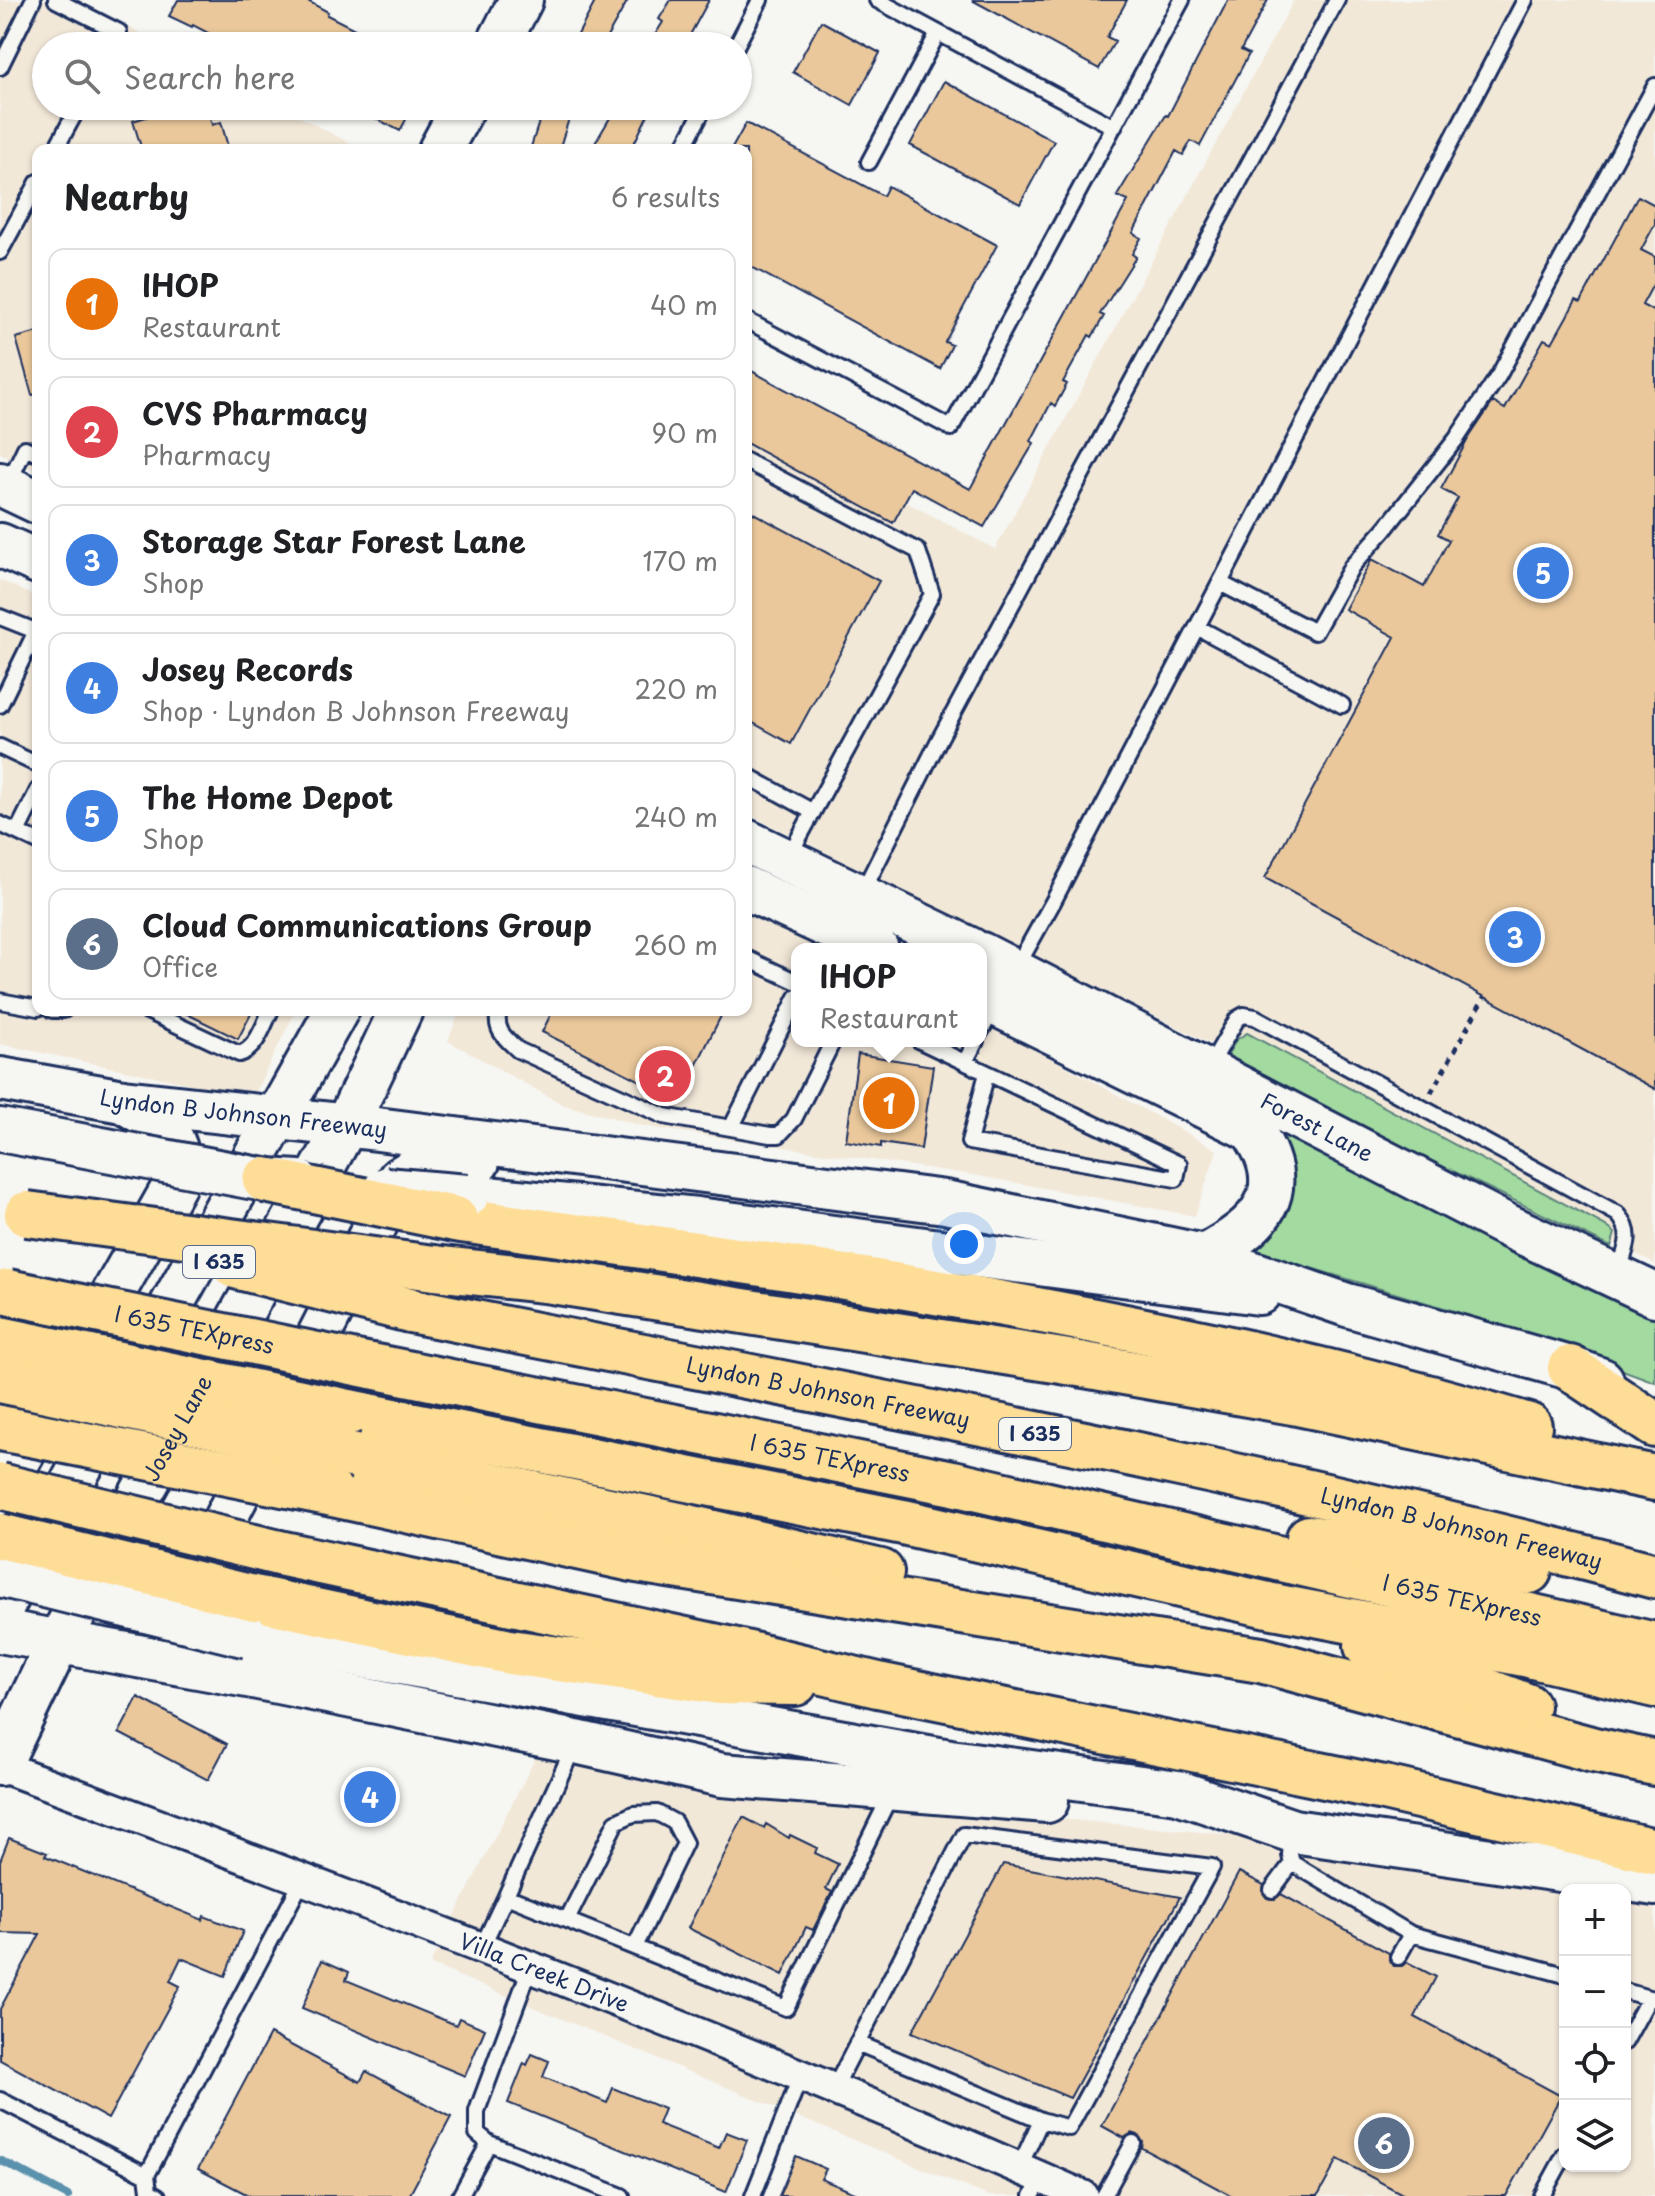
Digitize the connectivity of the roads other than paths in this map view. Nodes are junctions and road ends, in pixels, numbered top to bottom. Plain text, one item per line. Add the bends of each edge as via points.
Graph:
1 (33, 0) edge
2 (56, 0) edge
3 (521, 0) edge
4 (759, 0) edge
5 (877, 0) edge
6 (1182, 0) edge
7 (1337, 0) edge
8 (1525, 0) edge
9 (119, 32) edge
10 (504, 32) edge
11 (743, 32) edge
12 (938, 33) junction
13 (0, 67) edge
14 (1655, 86) edge
15 (71, 120) edge
16 (458, 120) edge
17 (466, 120) edge
18 (698, 120) edge
19 (1114, 127) junction
20 (58, 144) edge
21 (444, 144) edge
22 (466, 144) edge
23 (685, 144) edge
24 (869, 162) dead end
25 (32, 193) edge
26 (0, 252) edge
27 (752, 323) edge
28 (32, 451) edge
29 (752, 464) edge
30 (15, 491) edge
31 (0, 545) edge
32 (32, 559) edge
33 (1220, 583) junction
34 (0, 617) edge
35 (1197, 627) junction
36 (32, 628) edge
37 (32, 640) edge
38 (0, 705) edge
39 (1342, 705) dead end
40 (0, 747) edge
41 (32, 762) edge
42 (752, 778) edge
43 (32, 802) edge
44 (813, 812) junction
45 (0, 824) edge
46 (17, 832) junction
47 (32, 839) edge
48 (752, 844) edge
49 (787, 860) junction
50 (752, 892) edge
51 (861, 895) junction
52 (854, 943) edge
53 (958, 943) edge
54 (752, 961) edge
55 (791, 979) edge
56 (995, 990) edge
57 (0, 1001) edge
58 (32, 1007) edge
59 (791, 1009) edge
60 (158, 1016) edge
61 (268, 1016) edge
62 (334, 1016) edge
63 (398, 1016) edge
64 (497, 1016) edge
65 (830, 1047) edge
66 (933, 1047) edge
67 (973, 1047) edge
68 (965, 1062) junction
69 (987, 1073) junction
70 (0, 1079) edge
71 (1198, 1085) junction
72 (123, 1101) junction
73 (279, 1118) junction
74 (346, 1126) junction
75 (731, 1128) junction
76 (19, 1133) edge
77 (557, 1152) junction
78 (265, 1180) joint
79 (461, 1207) junction
80 (13, 1211) edge
81 (1204, 1256) junction
82 (1616, 1276) junction
83 (4, 1291) edge
84 (1655, 1295) edge
85 (1347, 1305) junction
86 (0, 1339) edge
87 (1570, 1368) junction
88 (0, 1380) edge
89 (1655, 1400) edge
90 (1655, 1425) edge
91 (0, 1428) edge
92 (1655, 1475) edge
93 (953, 1483) junction
94 (0, 1486) edge
95 (0, 1494) edge
96 (0, 1536) edge
97 (0, 1575) edge
98 (1655, 1576) edge
99 (1655, 1584) edge
100 (1268, 1605) junction
101 (0, 1611) edge
102 (251, 1617) junction
103 (0, 1631) edge
104 (59, 1641) junction
105 (1655, 1645) edge
106 (1261, 1660) junction
107 (253, 1677) junction
108 (878, 1685) junction
109 (1655, 1685) edge
110 (576, 1742) junction
111 (1655, 1755) edge
112 (1655, 1763) edge
113 (0, 1765) edge
114 (894, 1788) junction
115 (1178, 1792) junction
116 (1292, 1847) junction
117 (1655, 1851) edge
118 (302, 1881) junction
119 (1655, 1884) edge
120 (1272, 1890) dead end
121 (506, 1896) junction
122 (567, 1920) junction
123 (1411, 1934) junction
124 (635, 1947) junction
125 (481, 1949) junction
126 (1398, 1957) dead end
127 (530, 1968) junction
128 (1559, 1973) edge
129 (1631, 1993) edge
130 (1652, 1998) edge
131 (1631, 2032) edge
132 (857, 2043) junction
133 (801, 2075) junction
134 (834, 2089) junction
135 (0, 2100) edge
136 (1041, 2120) junction
137 (489, 2143) junction
138 (1133, 2143) dead end
139 (1559, 2165) edge
140 (147, 2175) junction
141 (1031, 2181) edge
142 (158, 2196) edge
143 (460, 2196) edge
144 (622, 2196) edge
145 (753, 2196) edge
146 (1083, 2196) edge
147 (1104, 2196) edge
148 (1542, 2196) edge

1 - 13 lane
2 - 9 lane
3 - 10 main road
4 - 11 lane
5 - 12 lane
6 - 19 lane
7 - 51 lane via 958,702
8 - 33 lane
12 - 19 lane
12 - 24 lane
14 - 33 lane via 1499,375 1457,438 1352,566 1315,632
15 - 20 lane
16 - 21 main road
17 - 22 main road
18 - 23 lane
19 - 27 lane via 951,428
25 - 26 lane
28 - 30 lane via 25,448
29 - 44 lane via 918,551 932,594
31 - 32 main road
33 - 35 lane
34 - 36 lane
35 - 39 lane
35 - 56 lane
37 - 38 lane
40 - 41 lane
42 - 44 lane
43 - 46 lane
44 - 49 lane
45 - 46 lane
46 - 47 lane
48 - 49 main road
49 - 51 main road
50 - 52 main road via 828,936
51 - 53 main road
54 - 55 lane
56 - 71 main road, Forest Lane
57 - 58 lane
59 - 75 lane
60 - 61 lane via 239,1054 253,1047
62 - 73 main road
63 - 74 main road, Josey Lane
64 - 75 lane via 501,1034 518,1050 664,1116
65 - 75 lane via 788,1129 770,1135
66 - 68 lane
67 - 68 lane
68 - 69 lane
69 - 69 lane via 969,1142 1176,1179 1179,1164
70 - 72 main road, Lyndon B Johnson Freeway
71 - 81 main road via 1252,1130 1272,1171 1263,1210 1251,1227
71 - 82 main road, Forest Lane
71 - 82 lane via 1237,1019 1255,1017 1618,1214 1629,1239
72 - 73 main road, Lyndon B Johnson Freeway
72 - 95 main road via 150,1117 177,1148 180,1163 174,1186
73 - 74 main road, Lyndon B Johnson Freeway
73 - 101 main road
74 - 77 main road, Lyndon B Johnson Freeway
74 - 104 main road, Josey Lane
76 - 78 main road, bridge
77 - 81 main road, Lyndon B Johnson Freeway via 945,1202
77 - 107 main road via 512,1165 422,1163 399,1179 180,1607 179,1635 186,1649 201,1660
78 - 79 highway, bridge
79 - 85 main road via 712,1220
79 - 92 highway via 1069,1316 1298,1364 1590,1445
80 - 92 highway, bridge via 552,1281 1077,1363
80 - 98 highway, Lyndon B Johnson Freeway / I 635, bridge via 410,1310 998,1426
81 - 85 main road, Lyndon B Johnson Freeway
82 - 84 main road, Forest Lane
83 - 93 highway, I 635 TEXpress, bridge
85 - 87 main road, Lyndon B Johnson Freeway
86 - 100 highway, I 635 TEXpress, bridge via 903,1522
87 - 89 main road, Lyndon B Johnson Freeway
87 - 90 highway
88 - 106 highway, bridge via 679,1525
91 - 106 highway, bridge via 637,1560
93 - 99 highway via 1552,1575
93 - 105 highway, I 635 TEXpress
94 - 108 highway, bridge
96 - 102 highway, bridge
97 - 102 main road, bridge
100 - 109 highway, I 635 TEXpress
100 - 111 highway
102 - 108 highway via 720,1682
102 - 115 main road via 950,1761
103 - 104 main road
104 - 107 main road
104 - 113 main road, Josey Lane
106 - 112 highway
107 - 110 main road
108 - 117 highway via 1384,1788
110 - 114 main road via 722,1775
110 - 121 lane
113 - 118 street, Villa Creek Drive
114 - 115 main road via 1146,1812
114 - 124 lane via 786,2008
115 - 116 main road
116 - 119 main road
116 - 120 lane
116 - 123 lane
118 - 125 street, Villa Creek Drive
118 - 140 lane
121 - 122 lane
121 - 125 lane
122 - 124 lane
122 - 124 lane via 616,1822 633,1814 657,1813 674,1822 685,1843
123 - 126 lane
123 - 128 lane
125 - 127 street, Villa Creek Drive
127 - 133 street, Villa Creek Drive
127 - 137 lane via 477,2111 477,2133
129 - 130 lane
130 - 131 lane
132 - 134 lane
132 - 136 lane
132 - 136 lane via 964,1835 1212,1867 1069,2128
133 - 134 street, Villa Creek Drive
133 - 145 lane
134 - 141 street, Villa Creek Drive
135 - 140 lane
136 - 141 lane
137 - 143 lane
137 - 144 lane
138 - 147 lane
139 - 148 lane
140 - 142 lane via 149,2191
141 - 146 street, Villa Creek Drive

